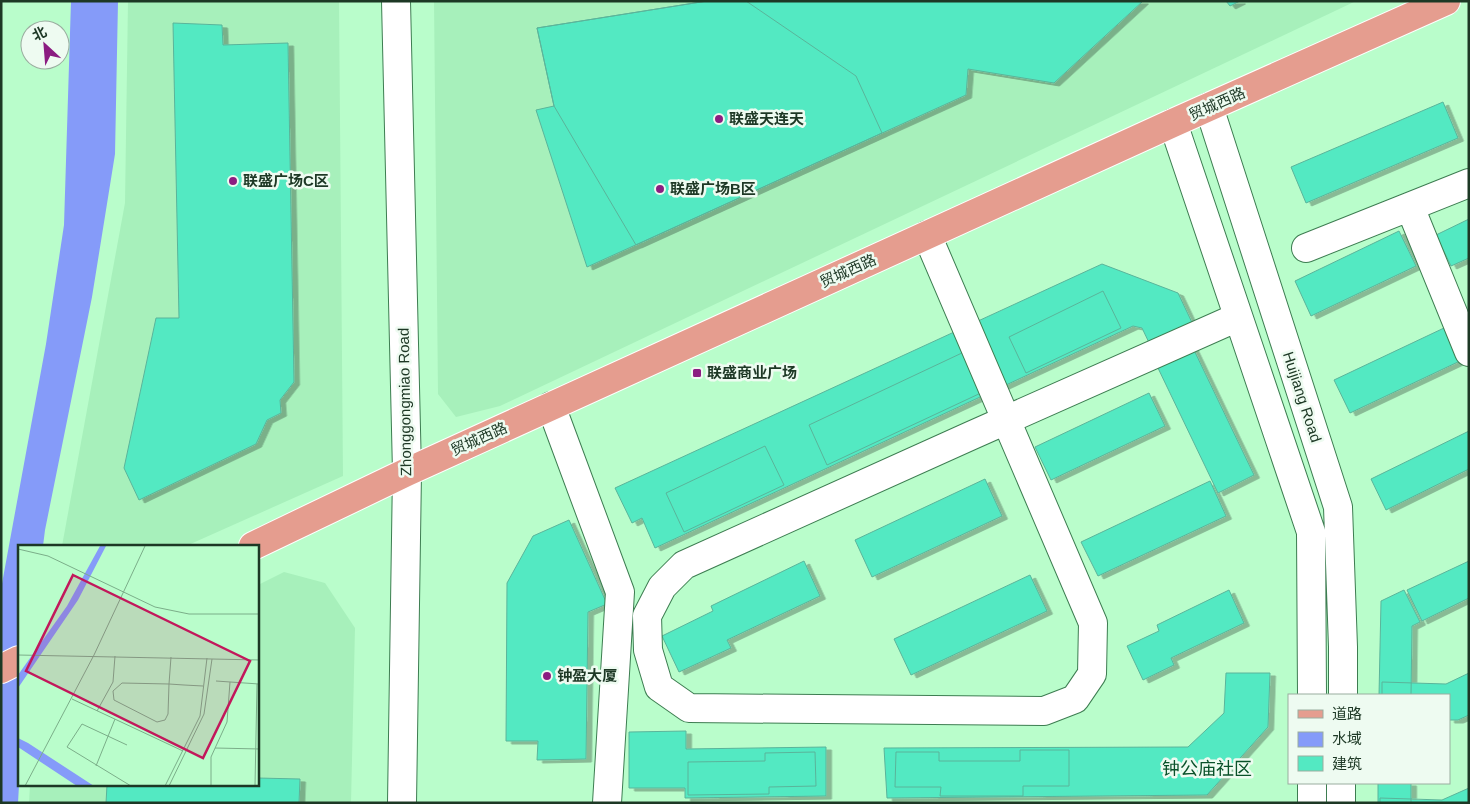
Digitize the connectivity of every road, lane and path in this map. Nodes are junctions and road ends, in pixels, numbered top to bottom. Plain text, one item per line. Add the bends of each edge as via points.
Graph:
1 (396, 1) edge
2 (1446, 1) edge
3 (1209, 107) junction
4 (1173, 123) junction
5 (1469, 183) edge
6 (1410, 208) junction
7 (927, 235) junction
8 (1306, 248) dead end
9 (1238, 317) junction
10 (1469, 352) edge
11 (551, 406) junction
12 (1006, 420) junction
13 (407, 472) junction
14 (254, 545) edge
15 (18, 660) edge
16 (1, 669) edge
17 (1312, 694) edge
18 (1343, 694) edge
19 (1312, 784) edge
20 (1341, 784) edge
21 (402, 803) edge
22 (607, 803) edge
23 (1312, 803) edge
24 (1341, 803) edge

1 - 13 street, Zhonggongmiao Road
2 - 3 main road, 贸城西路
3 - 4 main road, 贸城西路
3 - 18 street, Huijiang Road via 1338,507
4 - 7 main road, 贸城西路
4 - 9 street
5 - 6 street
6 - 8 street
6 - 10 street
7 - 11 main road, 贸城西路
7 - 12 street
9 - 12 street
9 - 17 street via 1311,532
11 - 13 main road, 贸城西路
11 - 22 street via 620,592
12 - 12 street via 1093,624 1092,674 1076,699 1044,710 689,708 659,687 648,650 647,616 662,586 684,565
13 - 14 main road, 贸城西路
13 - 21 street, Zhonggongmiao Road
15 - 16 main road
19 - 23 street
20 - 24 street

